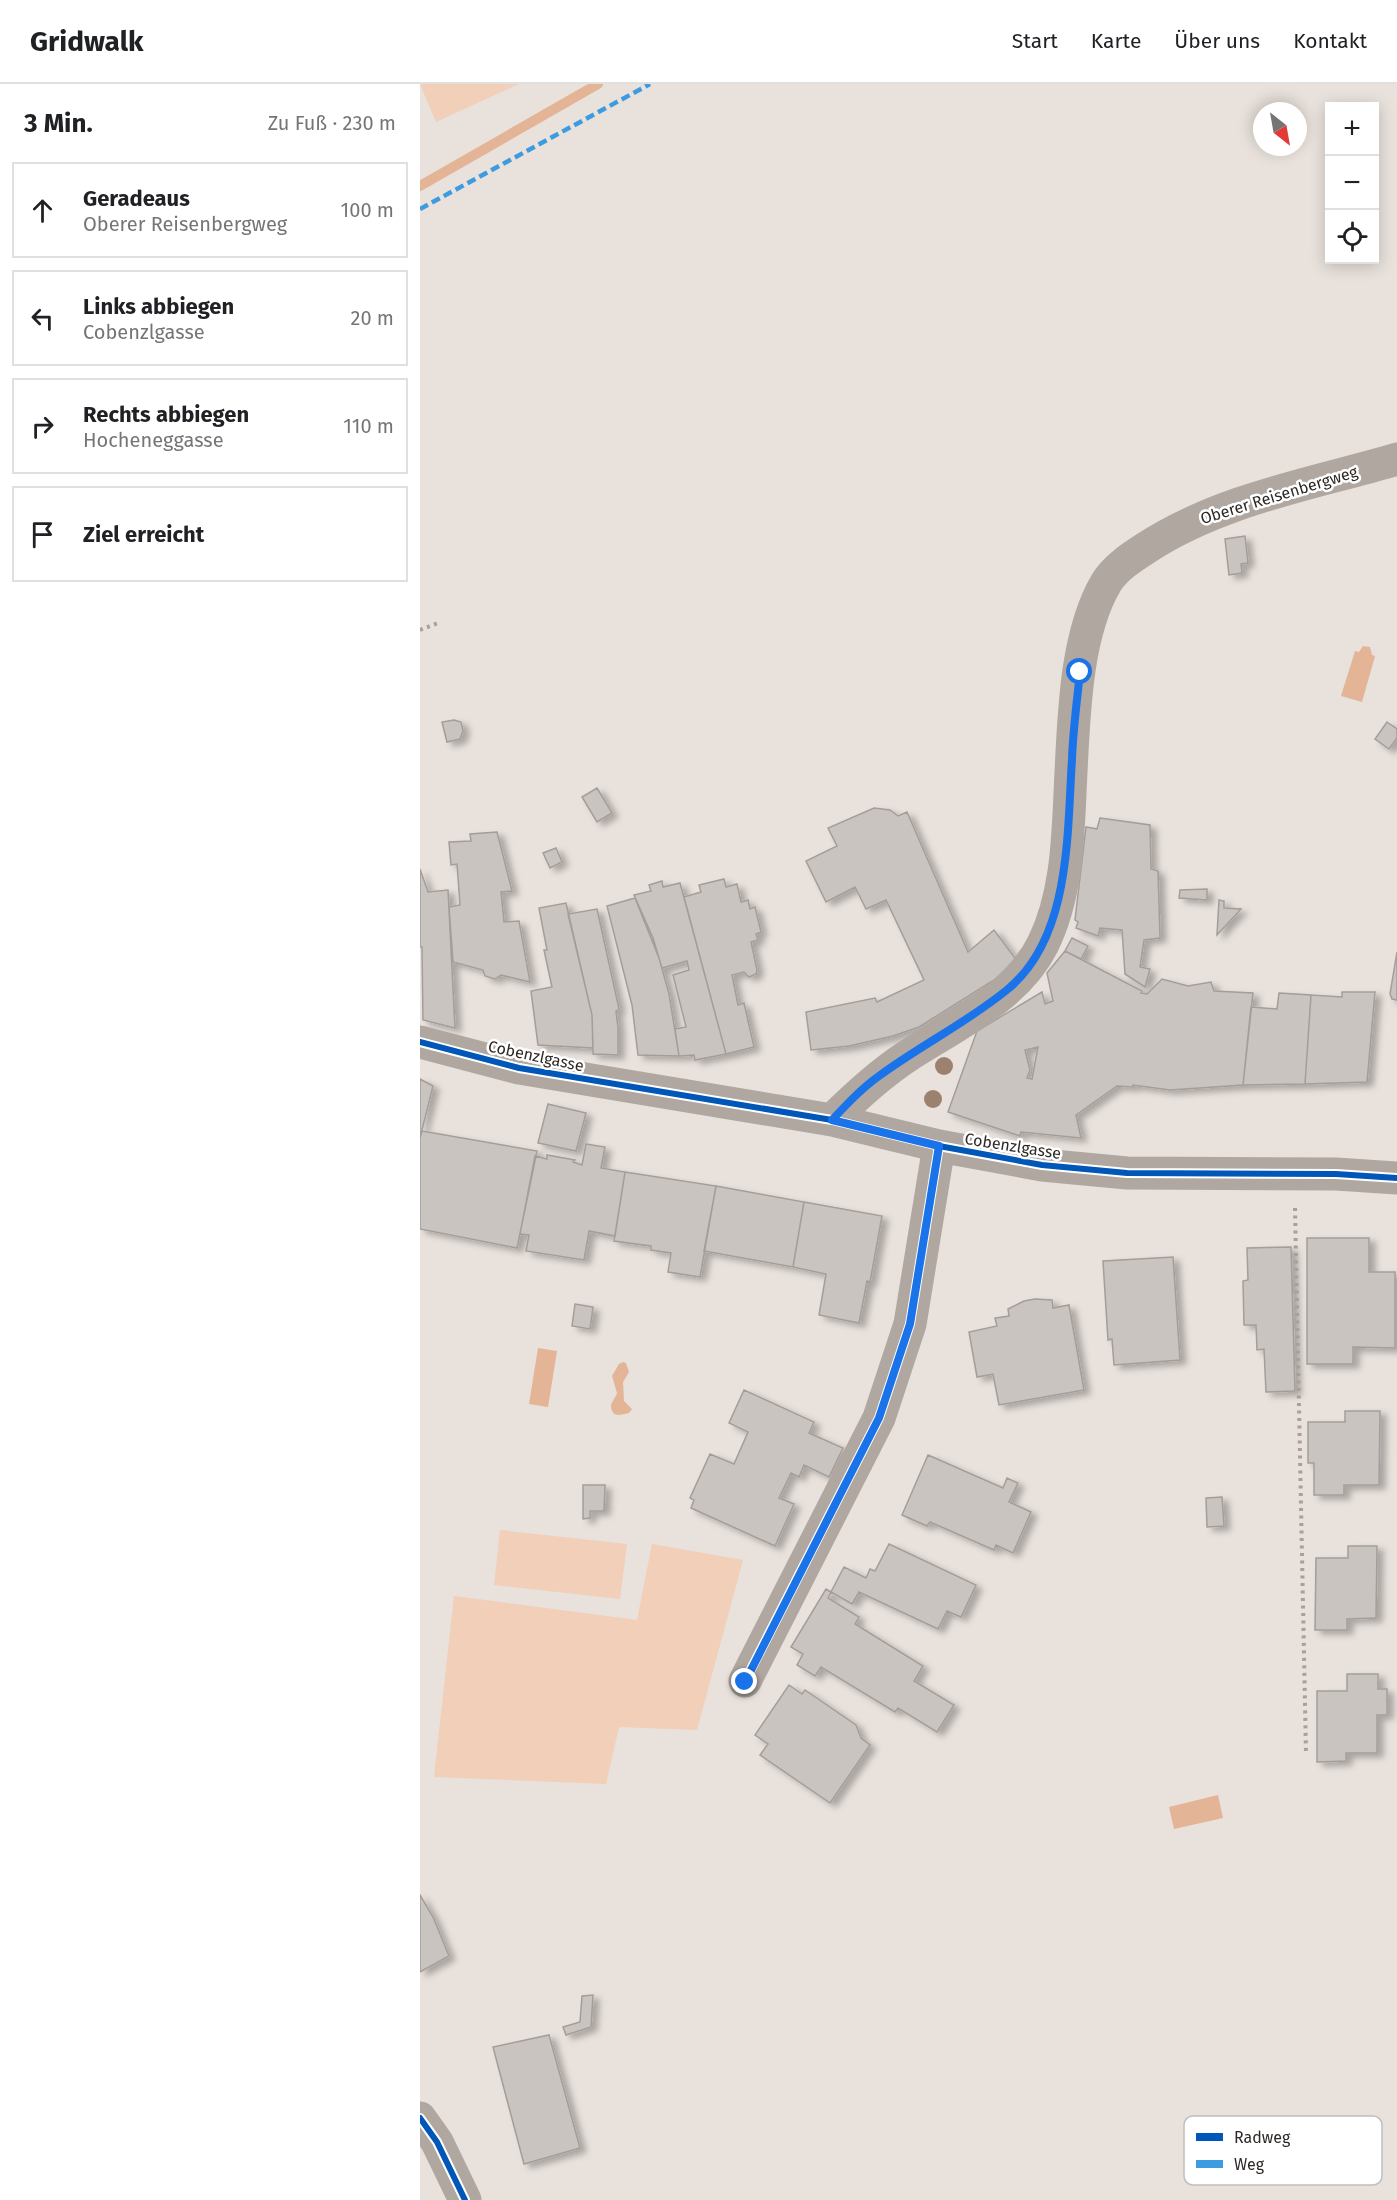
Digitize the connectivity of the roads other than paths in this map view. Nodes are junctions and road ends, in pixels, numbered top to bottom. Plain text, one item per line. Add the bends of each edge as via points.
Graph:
1 (1397, 459) edge
2 (420, 1042) edge
3 (832, 1120) junction
4 (939, 1146) junction
5 (1397, 1178) edge
6 (745, 1682) dead end
7 (420, 2118) edge
8 (465, 2200) edge

1 - 3 street, Oberer Reisenbergweg via 1198,518 1128,559 1107,581 1084,637 1063,878 1044,943 1010,988 877,1077
2 - 3 street, Cobenzlgasse via 519,1068
3 - 4 street, Cobenzlgasse
4 - 5 street, Cobenzlgasse via 1084,1170
4 - 6 street via 910,1324 879,1418
7 - 8 street via 438,2142

